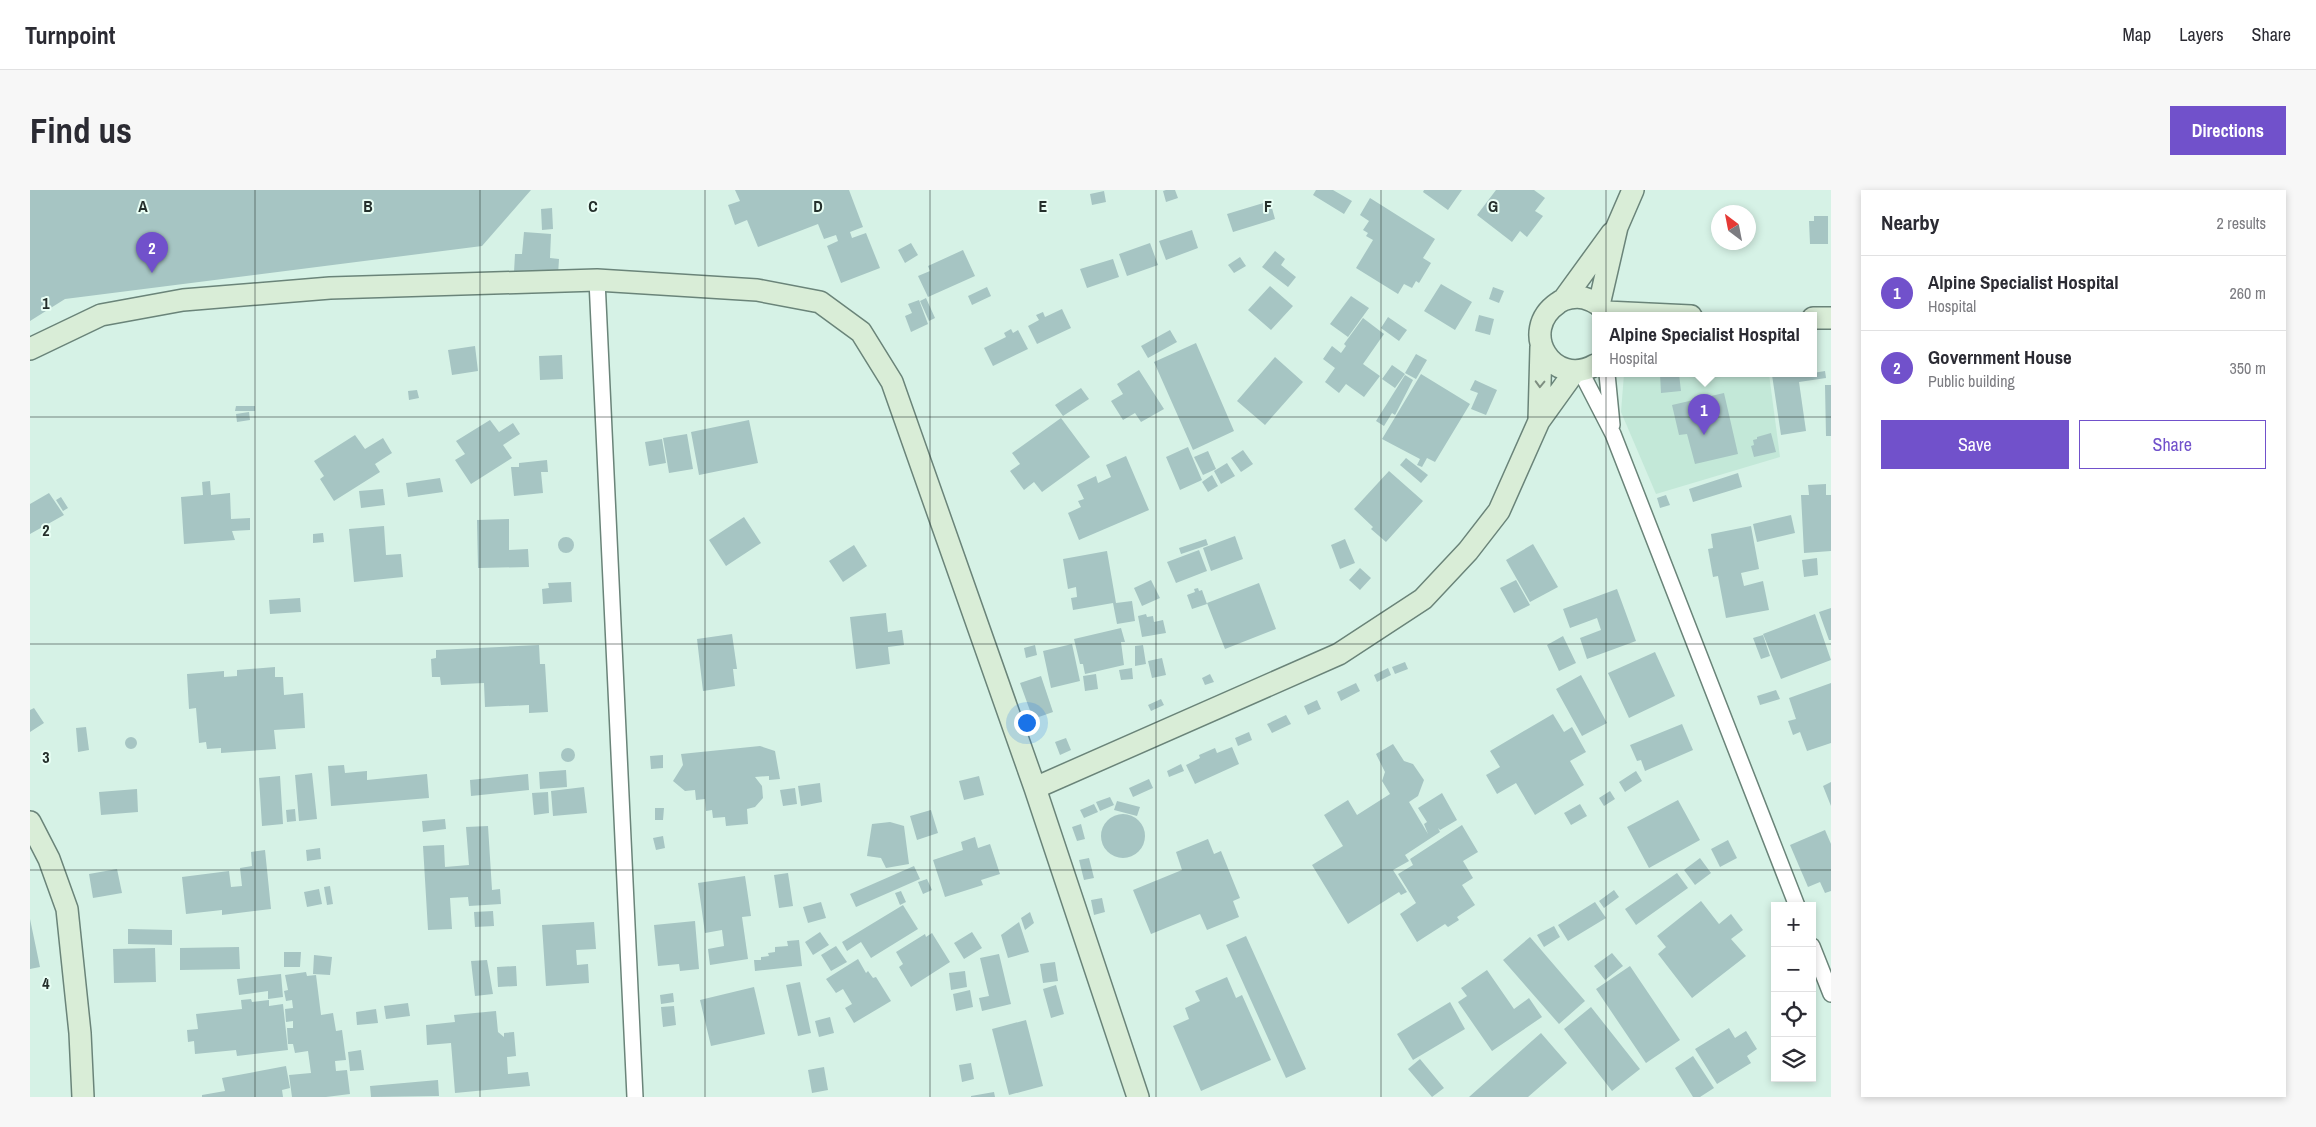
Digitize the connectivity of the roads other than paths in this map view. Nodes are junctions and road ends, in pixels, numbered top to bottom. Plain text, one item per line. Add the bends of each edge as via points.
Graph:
1 (1633, 190) edge
2 (1617, 227) junction
3 (597, 280) junction
4 (1564, 299) junction
5 (1604, 311) edge
6 (1621, 312) edge
7 (1817, 318) edge
8 (1831, 318) edge
9 (1541, 347) junction
10 (30, 348) edge
11 (1584, 369) edge
12 (1607, 377) edge
13 (1539, 421) junction
14 (1613, 434) junction
15 (1035, 788) junction
16 (30, 822) edge
17 (1795, 902) edge
18 (1812, 947) edge
19 (1831, 994) edge
20 (84, 1097) edge
21 (635, 1097) edge
22 (1138, 1097) edge

1 - 2 street
2 - 4 street
2 - 5 street
3 - 10 street via 330,288 183,300 101,315
3 - 15 street via 756,290 820,302 861,332 892,382
3 - 21 street
4 - 5 street via 1582,297
4 - 9 street via 1547,310 1539,328
5 - 6 street
7 - 8 street
9 - 11 street via 1549,360 1561,368
9 -> 13 street
11 - 13 street
11 - 14 street
12 - 14 street
13 - 15 street via 1499,511 1468,551 1423,599 1340,654
14 - 17 street
15 - 22 street
16 - 20 street via 49,859 67,909
18 - 19 street

